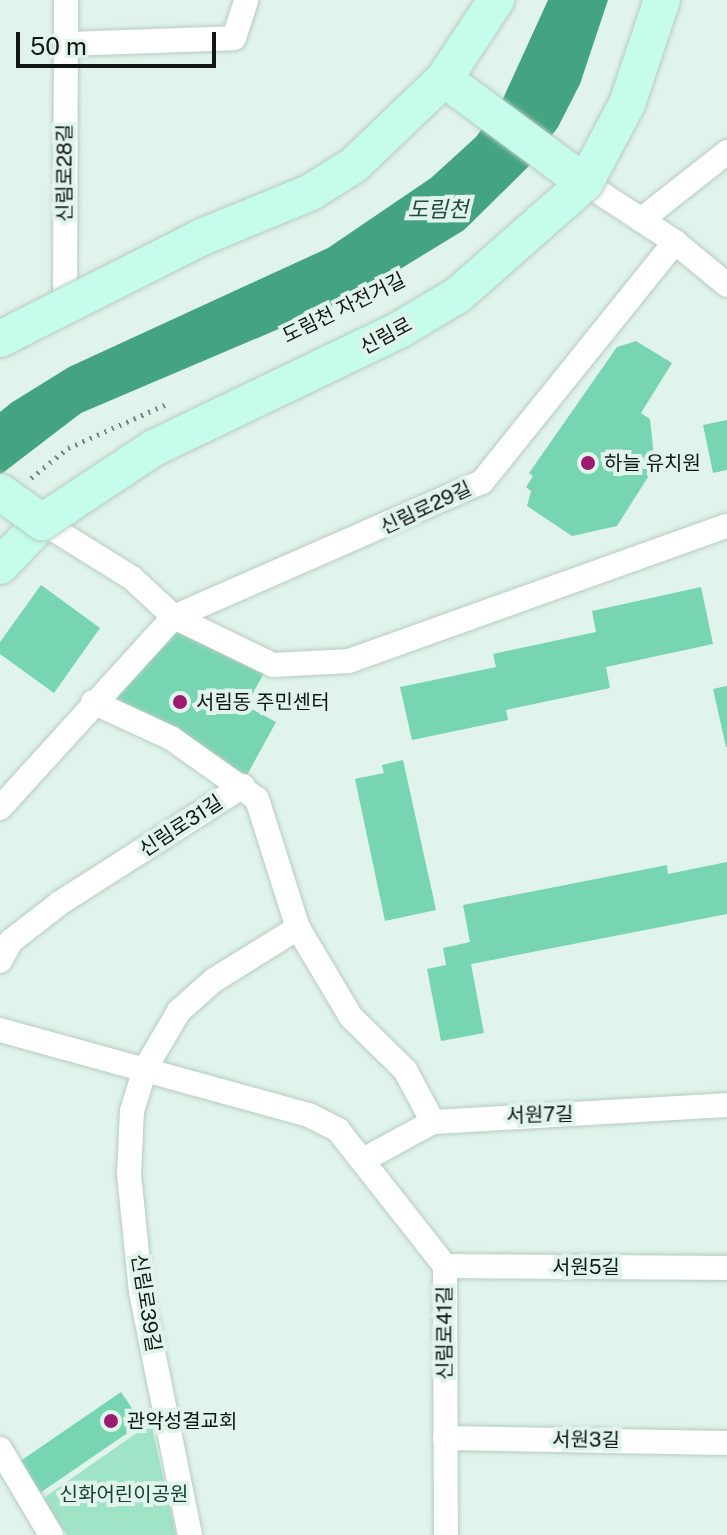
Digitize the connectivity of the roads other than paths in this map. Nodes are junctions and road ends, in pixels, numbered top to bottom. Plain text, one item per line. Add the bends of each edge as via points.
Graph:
1 (66, 0) edge
2 (246, 0) edge
3 (496, 0) edge
4 (662, 0) edge
5 (66, 44) junction
6 (444, 79) junction
7 (727, 152) edge
8 (585, 183) junction
9 (641, 220) junction
10 (675, 242) junction
11 (727, 285) edge
12 (65, 303) junction
13 (0, 339) edge
14 (11, 489) edge
15 (42, 522) junction
16 (716, 528) edge
17 (0, 566) edge
18 (174, 617) junction
19 (93, 702) junction
20 (243, 786) junction
21 (0, 808) edge
22 (298, 928) junction
23 (0, 961) edge
24 (0, 1030) edge
25 (145, 1069) junction
26 (727, 1105) edge
27 (433, 1122) junction
28 (363, 1160) junction
29 (445, 1266) junction
30 (727, 1268) edge
31 (445, 1438) junction
32 (727, 1443) edge
33 (0, 1449) edge
34 (51, 1535) edge
35 (190, 1535) edge
36 (446, 1535) edge

1 - 5 street, 신림로28길
2 - 5 street via 234,38
3 - 6 main road, bridge
4 - 8 main road, 신림로, bridge via 627,104
5 - 12 street, 신림로28길
6 - 8 main road, bridge
6 - 12 main road, bridge via 391,135 311,192
7 - 9 street
8 - 9 street
8 - 15 main road, 신림로, bridge via 458,295 359,350 154,448
9 - 10 street
10 - 11 street
10 - 18 street, 신림로29길 via 482,482
12 - 13 main road, bridge
14 - 15 main road, bridge
15 - 17 main road, 신림로
15 - 18 street via 132,578
16 - 18 street via 349,661 273,665
18 - 19 street, 신림로29길
19 - 20 street via 171,738
19 - 21 street, 신림로29길
20 - 22 street, 신림로31길 via 257,799
20 - 23 street, 신림로31길 via 60,903 11,941
22 - 25 street via 214,980 179,1011
22 - 27 street, 신림로31길 via 351,1017 405,1070
24 - 25 street
25 - 28 street via 309,1115 338,1130
25 - 35 street, 신림로39길 via 132,1111 129,1174 141,1292
26 - 27 street, 서원7길
27 - 28 street, 서원7길
28 - 29 street, 신림로41길
29 - 30 street, 서원5길
29 - 31 street, 신림로41길
31 - 32 street, 서원3길
31 - 36 street, 신림로41길
33 - 34 street

